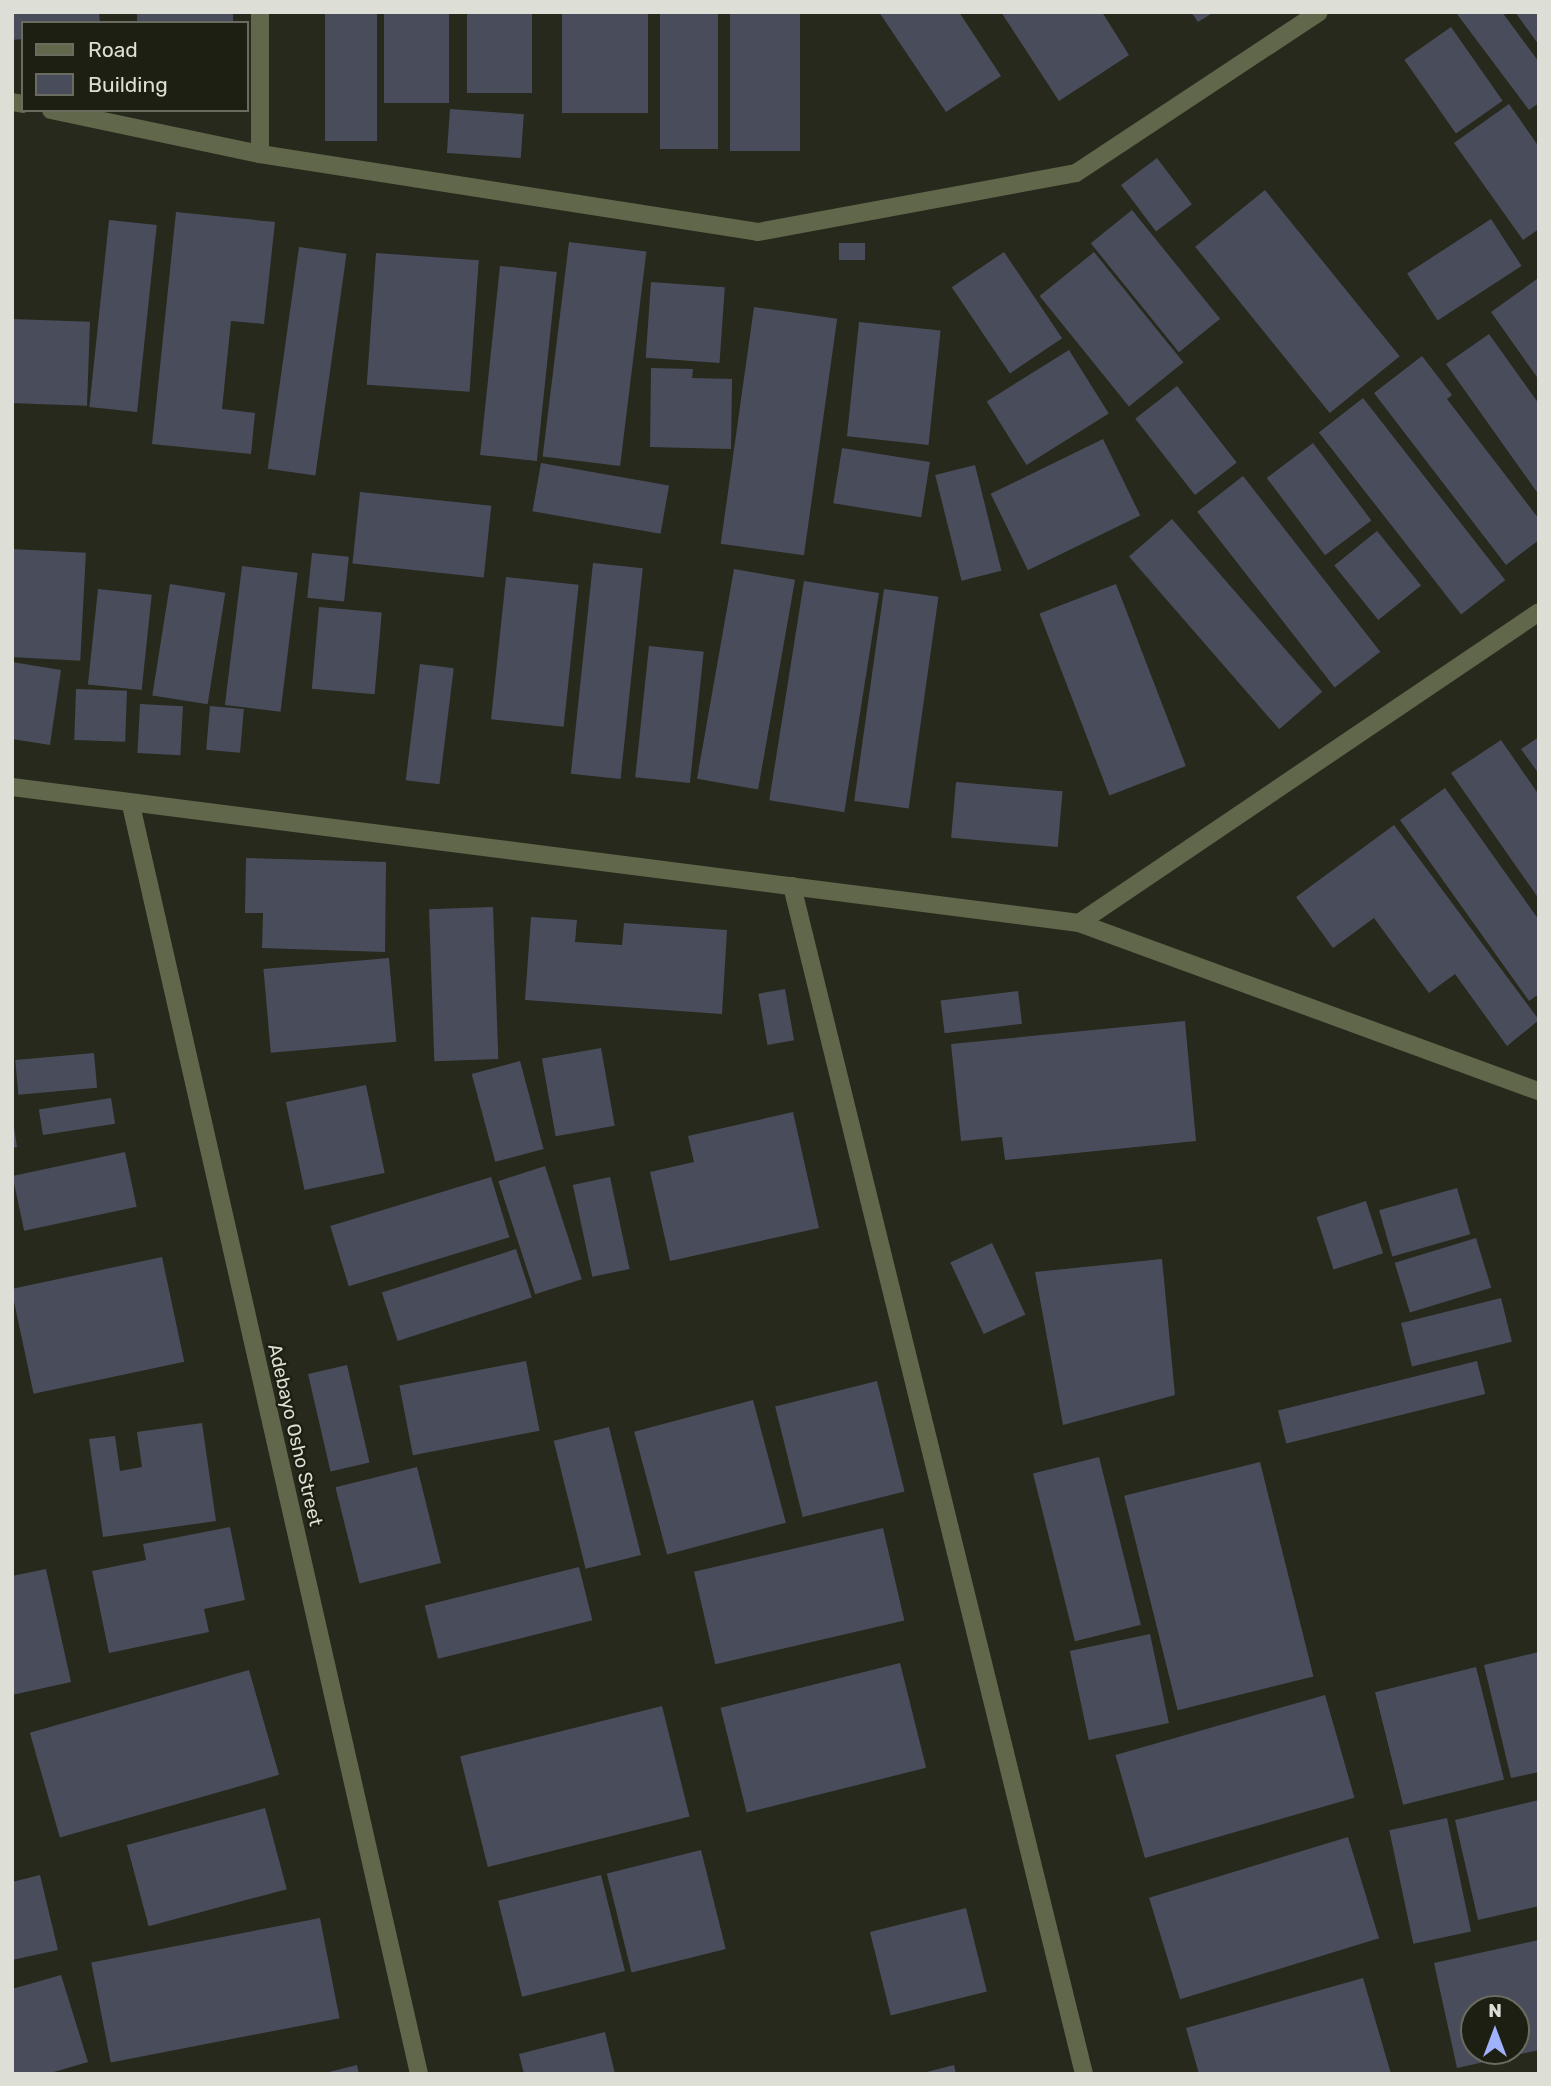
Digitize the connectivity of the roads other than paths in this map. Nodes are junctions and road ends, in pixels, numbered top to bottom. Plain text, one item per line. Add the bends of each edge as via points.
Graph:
1 (260, 12) edge
2 (1319, 12) edge
3 (60, 112) edge
4 (260, 155) junction
5 (1539, 612) edge
6 (12, 787) edge
7 (131, 805) junction
8 (792, 886) junction
9 (1079, 923) junction
10 (1539, 1091) edge
11 (419, 2074) edge
12 (1084, 2074) edge

1 - 4 street
2 - 4 street via 1076,173 758,232
3 - 4 street
5 - 9 street
6 - 7 street
7 - 8 street
7 - 11 street, Adebayo Osho Street
8 - 9 street
8 - 12 street
9 - 10 street

